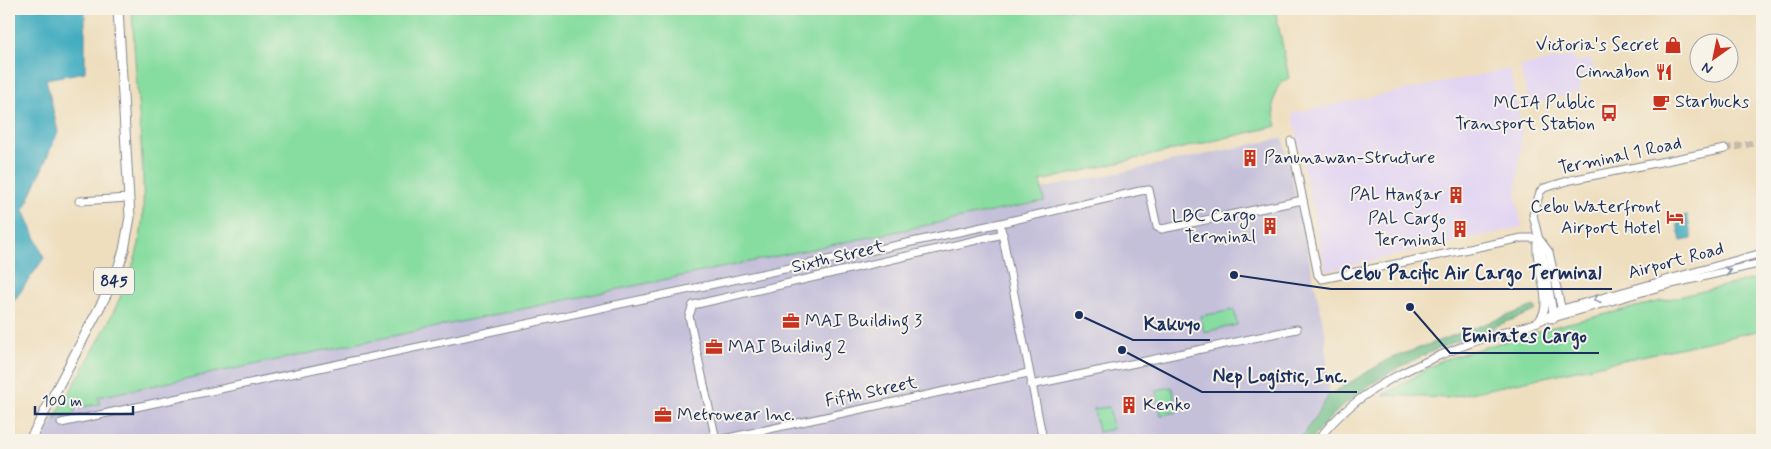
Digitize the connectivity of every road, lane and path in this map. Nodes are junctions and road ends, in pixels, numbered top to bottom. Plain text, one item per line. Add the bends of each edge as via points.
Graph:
1 (118, 9) edge
2 (1291, 141) dead end
3 (1725, 149) tunnel mouth
4 (129, 198) junction
5 (1303, 200) junction
6 (79, 201) dead end
7 (1538, 238) junction
8 (1762, 253) edge
9 (1762, 263) edge
10 (1563, 313) junction
11 (1554, 316) junction
12 (1541, 320) junction
13 (1297, 329) dead end
14 (1028, 373) junction
15 (1031, 385) junction
16 (62, 423) dead end
17 (30, 440) edge
18 (718, 440) edge
19 (1043, 440) edge
20 (1318, 440) edge

1 - 4 main road, 845
2 - 5 street
3 - 7 street, Terminal 1 Road via 1544,188 1536,198 1533,215
4 - 6 street
4 - 17 main road, 845 via 130,217 115,278
5 - 7 street via 1318,276 1322,279 1522,238
5 - 16 street via 1162,229 1157,227 1149,190 1140,191
7 - 10 street, Terminal 1 Road via 1549,252
7 - 11 street, Terminal 1 Road
7 - 12 street, Terminal 1 Road via 1537,263 1546,306
8 -> 10 street, Airport Road
10 -> 9 street, Airport Road
10 - 11 street, Airport Road
11 - 12 street, Airport Road
12 - 20 street, Airport Road via 1451,350 1406,371 1329,424
13 - 15 street
14 - 15 street
14 - 18 street, Fifth Street
14 - 18 street, Sixth Street via 1002,231 693,305 689,316
15 - 19 street

